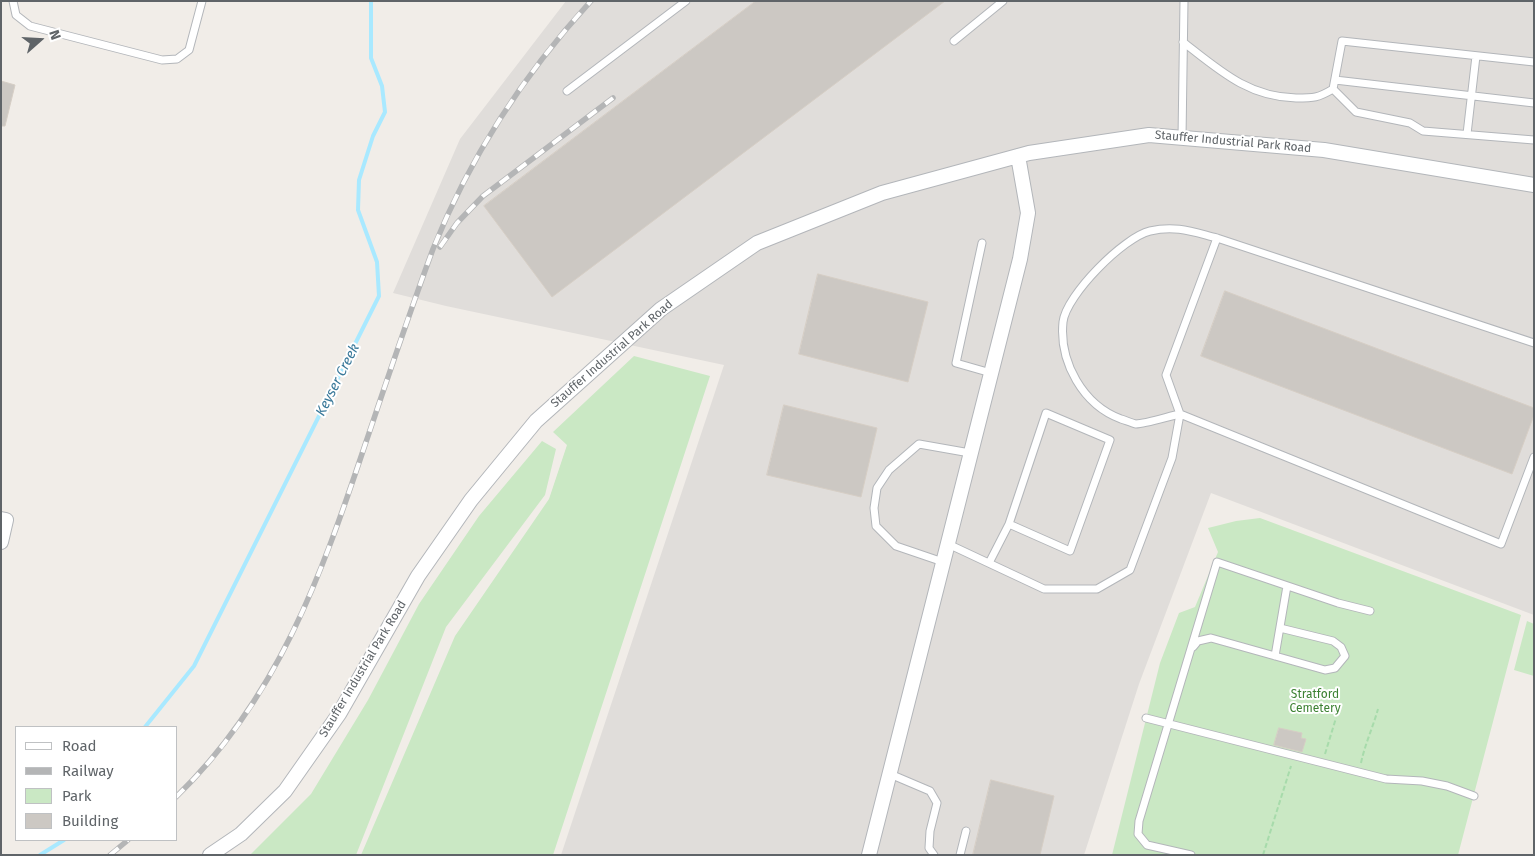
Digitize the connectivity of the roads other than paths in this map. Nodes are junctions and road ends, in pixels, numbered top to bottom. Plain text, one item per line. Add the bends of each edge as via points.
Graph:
1 (12, 1) edge
2 (202, 1) edge
3 (686, 1) edge
4 (1003, 1) edge
5 (1184, 1) edge
6 (954, 41) dead end
7 (1183, 42) junction
8 (1476, 56) junction
9 (1534, 62) edge
10 (1335, 80) junction
11 (1333, 89) junction
12 (567, 92) dead end
13 (1471, 96) junction
14 (1534, 103) edge
15 (1467, 134) junction
16 (1182, 138) junction
17 (1534, 140) edge
18 (1018, 156) junction
19 (1534, 185) edge
20 (1217, 238) junction
21 (982, 243) dead end
22 (1534, 343) edge
23 (991, 373) junction
24 (1180, 414) junction
25 (970, 454) junction
26 (1534, 457) edge
27 (1, 519) edge
28 (1009, 524) junction
29 (1, 542) edge
30 (948, 544) junction
31 (943, 562) junction
32 (989, 563) junction
33 (1287, 586) junction
34 (1370, 610) dead end
35 (1280, 628) junction
36 (1191, 650) junction
37 (1275, 656) junction
38 (1146, 718) dead end
39 (1168, 725) junction
40 (890, 774) junction
41 (1474, 796) dead end
42 (966, 831) dead end
43 (210, 855) edge
44 (869, 855) edge
45 (934, 855) edge
46 (960, 855) edge
47 (1191, 855) edge

1 - 2 lane via 16,15 30,26 162,60 177,59 189,50
3 - 12 lane
4 - 6 lane
5 - 7 lane
7 - 11 lane via 1222,72 1261,93 1282,98 1320,97
7 - 16 lane
8 - 9 lane
8 - 10 lane via 1342,41
8 - 13 lane
10 - 11 lane
10 - 13 lane
11 - 15 lane via 1356,112 1410,123 1423,131
13 - 14 lane
13 - 15 lane
15 - 17 lane
16 - 18 street, Stauffer Industrial Park Road via 1149,135
16 - 19 street, Stauffer Industrial Park Road via 1324,150
18 - 23 street via 1028,214
18 - 43 street, Stauffer Industrial Park Road via 882,193 757,243 661,309 536,420 482,485 418,576 339,714 285,791 241,834
20 - 22 lane
20 - 24 lane via 1166,375
20 - 24 lane via 1179,228 1148,231 1118,248 1075,294 1063,320 1063,347 1071,370 1094,404 1136,424
21 - 23 lane via 956,363
23 - 25 street
24 - 26 lane via 1502,544
24 - 32 lane via 1172,458 1130,570 1097,589 1044,589
25 - 30 street
25 - 31 lane via 919,444 889,470 877,488 876,526 896,546
27 - 29 street via 6,520
28 - 28 lane via 1046,414 1110,440 1070,551
28 - 32 lane
30 - 31 street
30 - 32 lane
31 - 40 street
33 - 34 lane
33 - 35 lane
33 - 36 lane via 1217,562
35 - 37 lane
35 - 37 lane via 1332,642 1341,647 1345,656 1335,668 1325,670
36 - 37 lane via 1198,641 1212,638
36 - 39 lane
38 - 39 lane
39 - 41 lane via 1386,779 1448,786
39 - 47 lane via 1138,834 1147,845
40 - 44 street
40 - 45 lane via 930,790 937,803 930,830 929,848
42 - 46 lane

